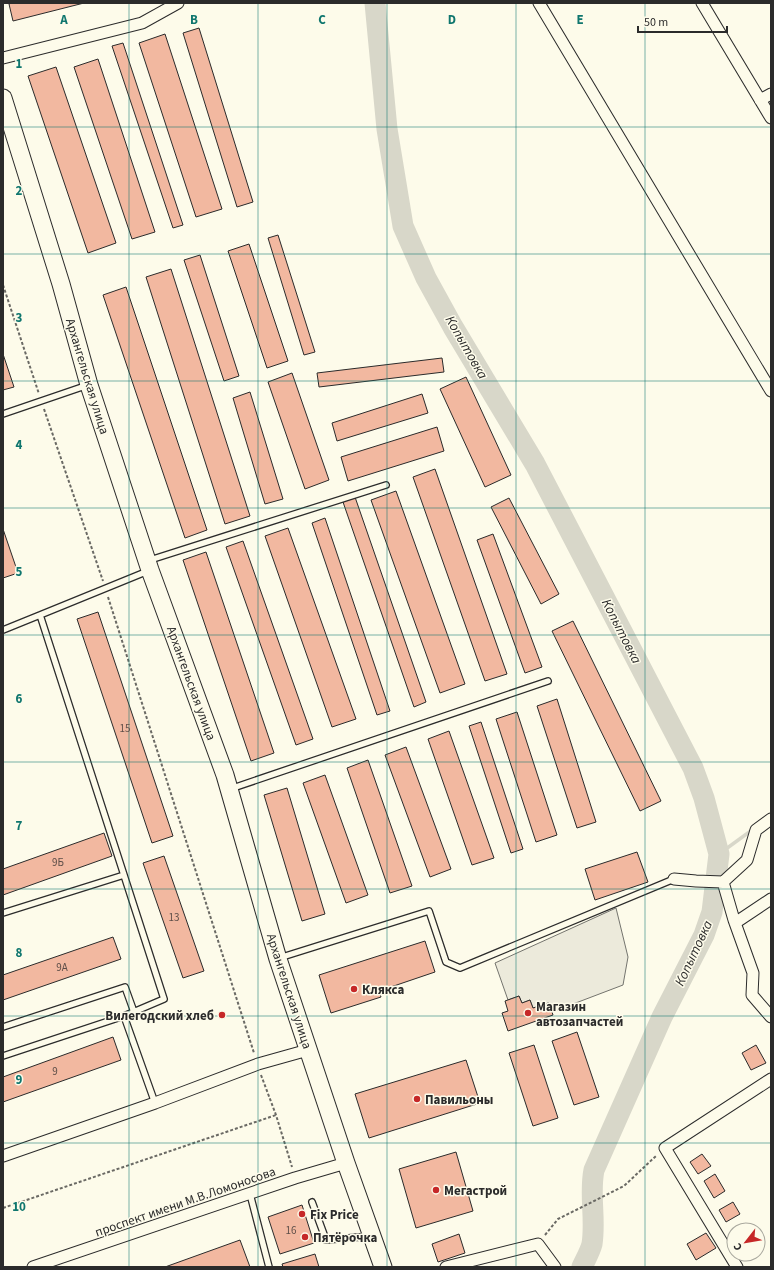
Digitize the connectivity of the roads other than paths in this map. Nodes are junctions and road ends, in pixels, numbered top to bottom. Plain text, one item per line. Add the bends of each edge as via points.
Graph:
1 (178, 3) edge
2 (539, 3) edge
3 (702, 3) edge
4 (3, 58) edge
5 (771, 94) edge
6 (3, 98) edge
7 (760, 100) junction
8 (771, 118) edge
9 (89, 385) junction
10 (771, 391) edge
11 (3, 414) edge
12 (386, 485) dead end
13 (149, 566) junction
14 (40, 615) junction
15 (3, 630) edge
16 (548, 681) dead end
17 (230, 789) junction
18 (771, 819) edge
19 (124, 875) junction
20 (674, 879) joint
21 (723, 882) junction
22 (771, 899) edge
23 (3, 913) edge
24 (735, 922) junction
25 (278, 959) junction
26 (134, 1012) junction
27 (124, 1016) junction
28 (771, 1017) edge
29 (3, 1026) edge
30 (308, 1050) junction
31 (3, 1056) edge
32 (771, 1079) edge
33 (155, 1103) junction
34 (3, 1156) edge
35 (346, 1163) junction
36 (250, 1194) junction
37 (312, 1202) dead end
38 (371, 1236) junction
39 (33, 1267) edge
40 (269, 1267) edge
41 (382, 1267) edge
42 (446, 1267) edge
43 (555, 1267) edge
44 (737, 1267) edge

1 - 4 street via 142,23
2 - 10 street
3 - 7 street
5 - 7 street
6 - 9 main road, Архангельская улица via 11,134 61,284
7 - 8 street
9 - 11 lane
9 - 13 main road, Архангельская улица
12 - 13 lane
13 - 14 lane via 106,589
13 - 17 main road, Архангельская улица
14 - 15 lane
14 - 19 lane
16 - 17 lane
17 - 25 main road, Архангельская улица
18 - 21 street via 756,830 747,860
19 - 23 lane
19 - 26 lane via 164,999
20 - 21 street
20 - 25 lane via 460,968 446,962 429,911
21 - 24 street
22 - 24 street
24 - 28 street via 753,973 752,995
25 - 30 main road, Архангельская улица
26 - 27 lane
26 - 29 lane via 125,987
27 - 31 lane
27 - 33 lane
30 - 33 street via 258,1064
30 - 35 main road, Архангельская улица
32 - 44 street via 665,1148
33 - 34 street
35 - 36 street, проспект имени М.В.Ломоносова
35 - 38 main road, Архангельская улица
36 - 39 street, проспект имени М.В.Ломоносова
36 - 40 lane
37 - 38 lane via 326,1240
38 - 41 main road, Архангельская улица
42 - 43 street via 538,1244

